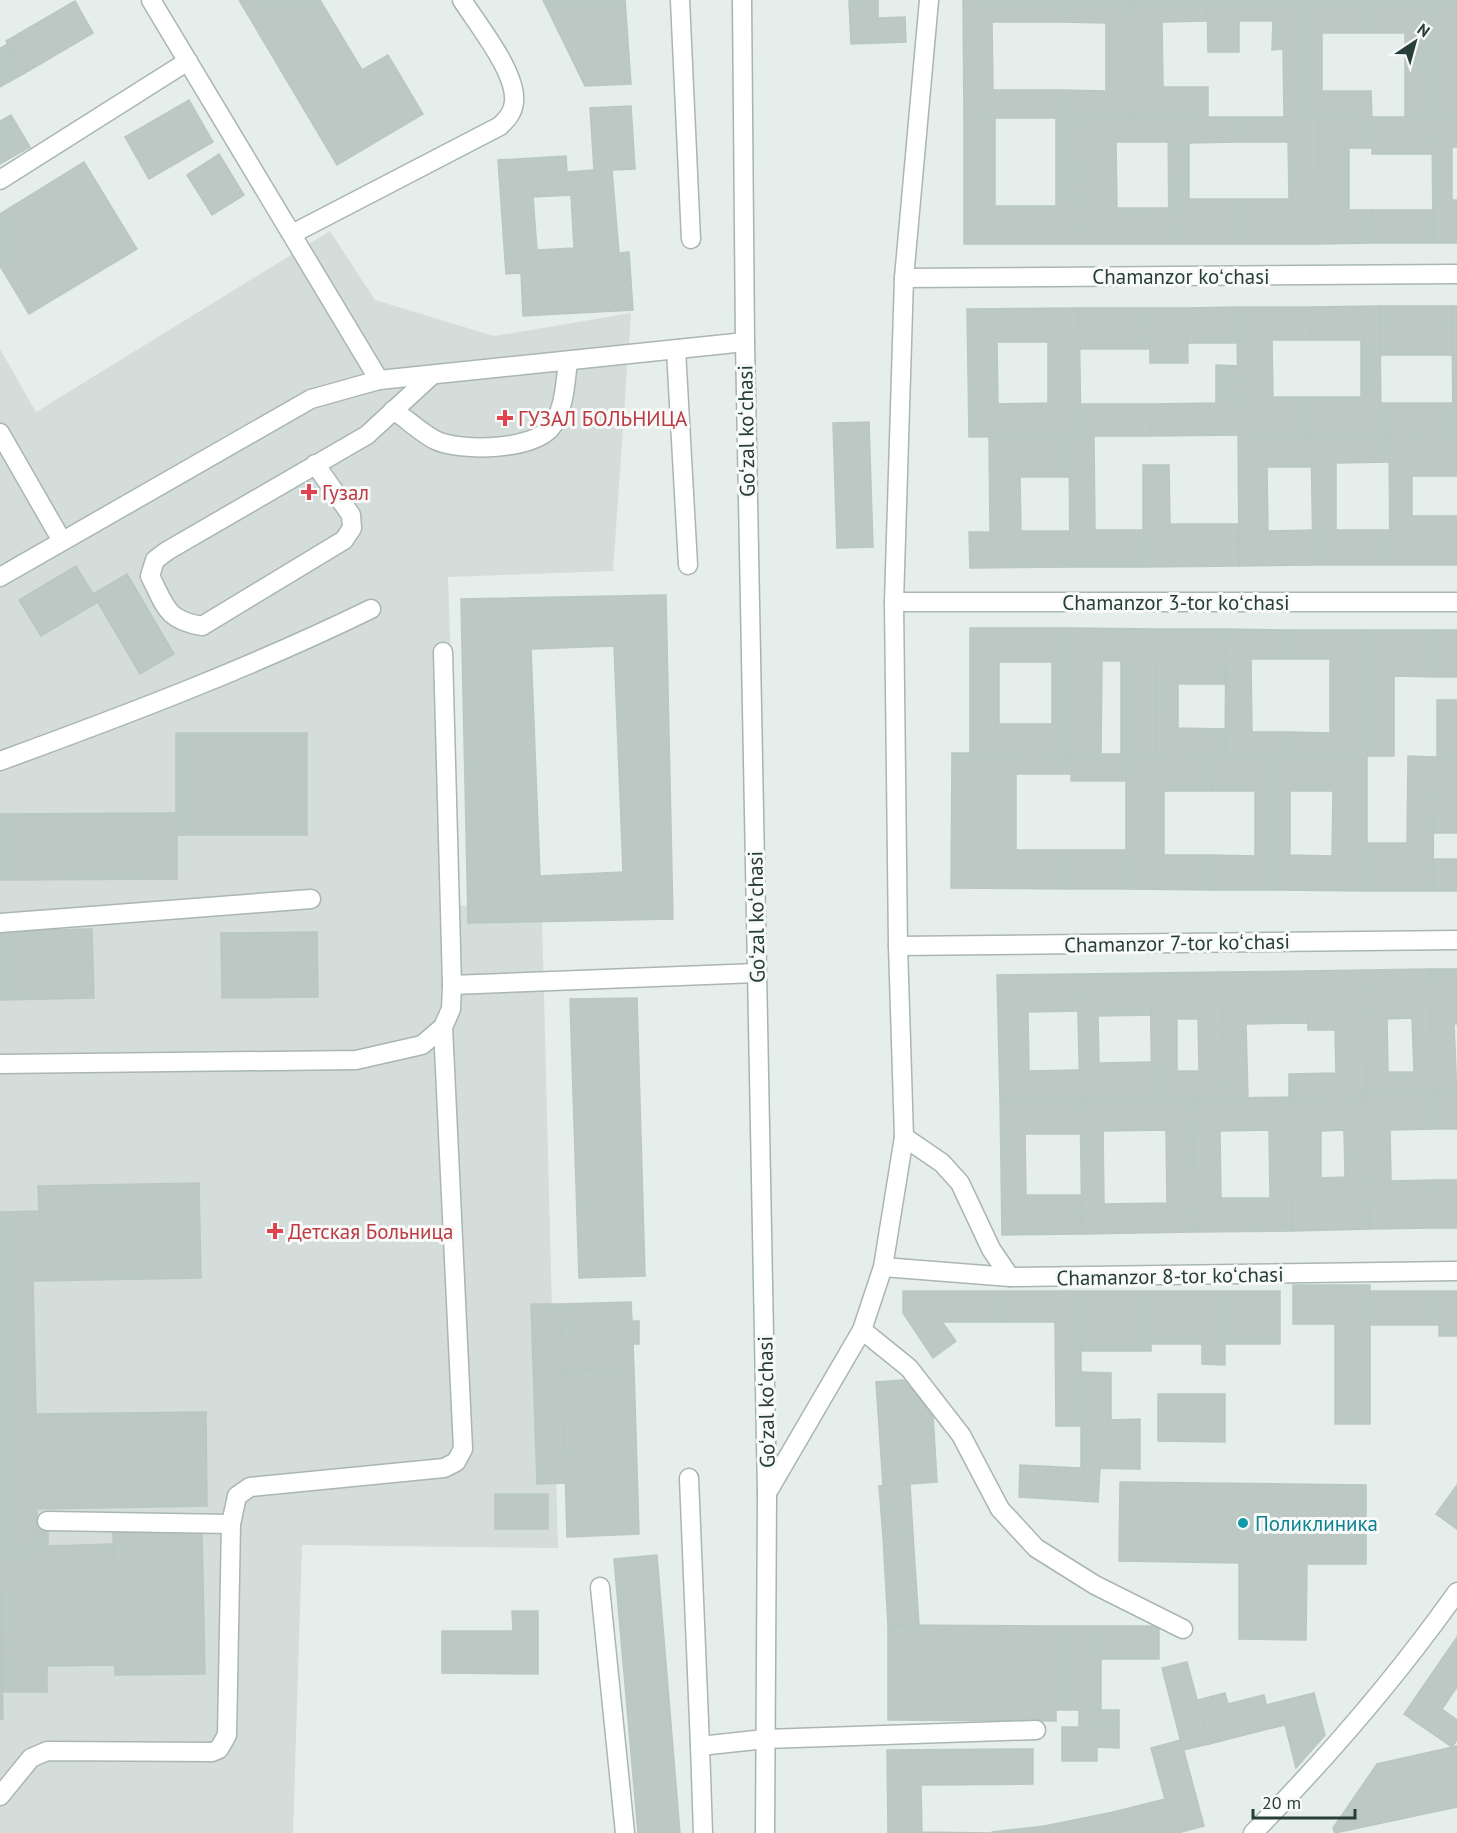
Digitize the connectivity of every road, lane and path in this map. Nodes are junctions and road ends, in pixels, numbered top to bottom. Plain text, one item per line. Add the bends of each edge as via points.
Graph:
1 (151, 0) edge
2 (462, 0) edge
3 (680, 0) edge
4 (742, 0) edge
5 (929, 0) edge
6 (188, 61) junction
7 (0, 180) edge
8 (292, 234) junction
9 (691, 239) dead end
10 (1457, 274) edge
11 (904, 278) junction
12 (745, 342) junction
13 (676, 350) junction
14 (568, 362) junction
15 (431, 376) junction
16 (379, 380) junction
17 (393, 410) junction
18 (0, 433) edge
19 (315, 464) junction
20 (62, 541) junction
21 (688, 565) dead end
22 (0, 577) edge
23 (894, 602) junction
24 (1457, 602) edge
25 (371, 609) dead end
26 (442, 652) dead end
27 (0, 761) edge
28 (311, 899) dead end
29 (0, 923) edge
30 (1457, 940) edge
31 (898, 945) junction
32 (757, 973) junction
33 (452, 985) junction
34 (443, 1027) junction
35 (0, 1064) edge
36 (904, 1137) junction
37 (883, 1267) junction
38 (1457, 1271) edge
39 (1010, 1277) junction
40 (862, 1330) junction
41 (689, 1478) dead end
42 (767, 1493) junction
43 (47, 1521) dead end
44 (231, 1524) junction
45 (600, 1587) dead end
46 (1457, 1593) edge
47 (1183, 1629) dead end
48 (1036, 1730) dead end
49 (765, 1739) junction
50 (700, 1746) junction
51 (0, 1796) edge
52 (625, 1833) edge
53 (703, 1833) edge
54 (765, 1833) edge
55 (1253, 1833) edge

1 - 6 street
2 - 8 street via 513,84 510,115 500,126
3 - 9 street
4 - 12 street, Goʻzal koʻchasi
5 - 11 street
6 - 7 street
6 - 8 street
8 - 16 street
10 - 11 street, Chamanzor koʻchasi
11 - 23 street
12 - 13 street
12 - 32 street, Goʻzal koʻchasi
13 - 14 street
13 - 21 street
14 - 15 street
14 - 17 street via 562,403 552,427 527,442 478,449 436,440
15 - 16 street
15 - 17 street
16 - 20 street via 311,399
17 - 19 street via 367,435
18 - 20 street
19 - 19 street via 155,560 150,576 167,609 181,622 202,626 344,540 352,528 351,516
20 - 22 street
23 - 24 street, Chamanzor 3-tor koʻchasi
23 - 31 street
25 - 27 street via 279,654
26 - 33 street
28 - 29 street
30 - 31 street, Chamanzor 7-tor koʻchasi
31 - 36 street
32 - 33 street
32 - 42 street, Goʻzal koʻchasi
33 - 34 street via 451,1009
34 - 35 street via 422,1045 356,1059
34 - 44 street via 463,1449 456,1462 444,1468 250,1487 237,1497
36 - 37 street
36 - 39 street via 942,1163 960,1183 991,1249
37 - 39 street, Chamanzor 8-tor koʻchasi
37 - 40 street
38 - 39 street, Chamanzor 8-tor koʻchasi
40 - 42 street
40 - 47 street via 909,1368 961,1435 1000,1509 1036,1548 1095,1585
41 - 50 street
42 - 49 street, Goʻzal koʻchasi
43 - 44 street
44 - 51 street via 227,1735 219,1749 47,1751 31,1758
45 - 52 street
46 - 55 street via 1350,1730
48 - 49 street
49 - 50 street
49 - 54 street, Goʻzal koʻchasi
50 - 53 street

